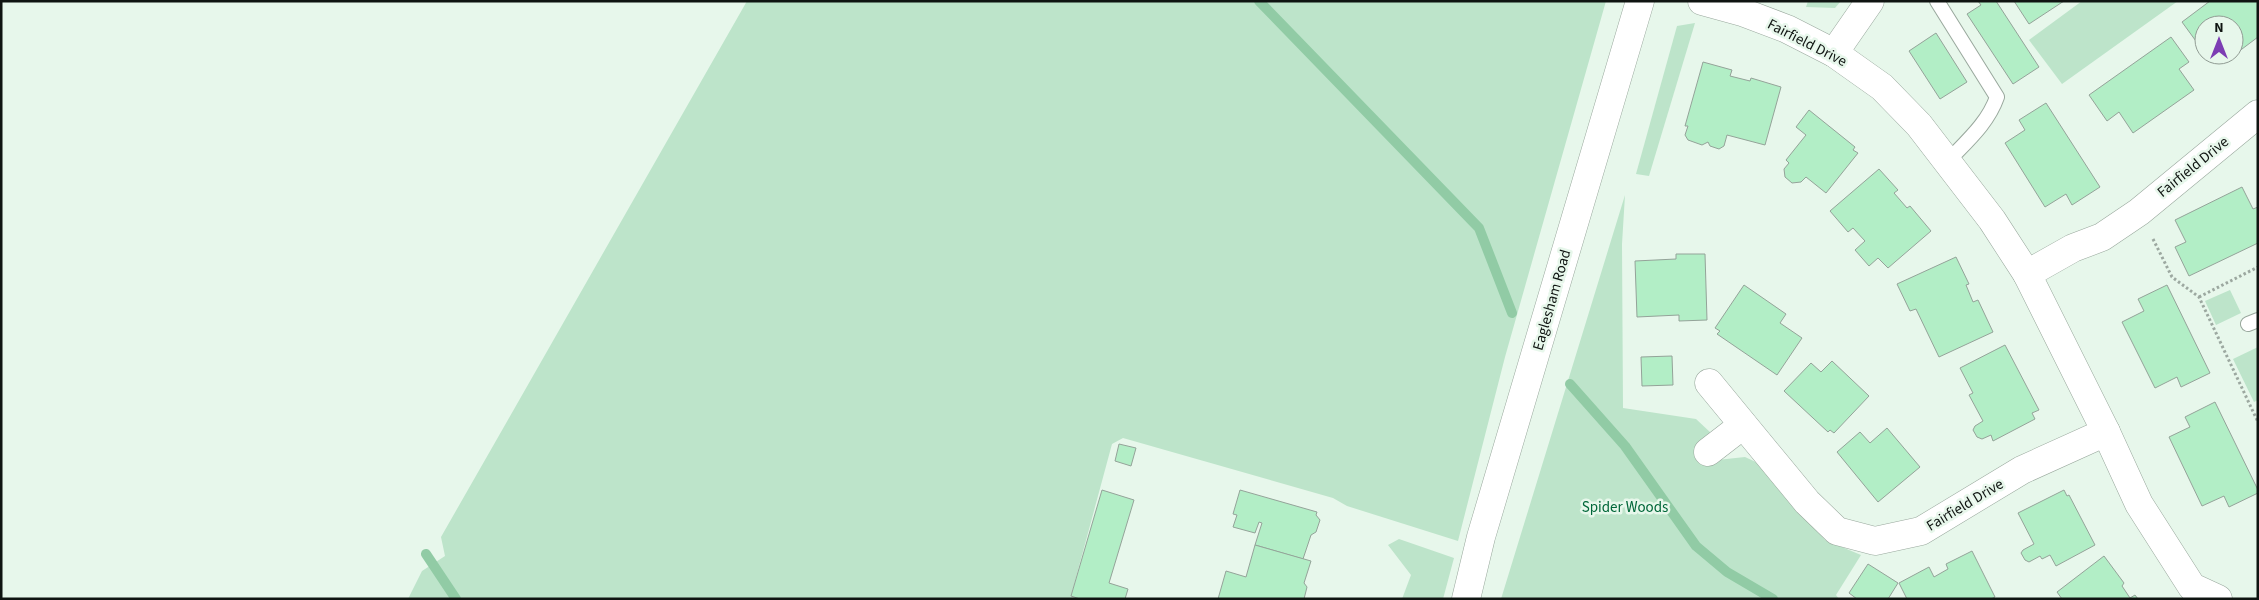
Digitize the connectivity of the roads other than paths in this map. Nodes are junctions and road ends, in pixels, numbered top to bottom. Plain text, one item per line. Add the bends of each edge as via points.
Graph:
1 (1640, 1) edge
2 (1702, 1) edge
3 (1870, 1) edge
4 (1937, 1) edge
5 (1834, 53) junction
6 (2257, 118) edge
7 (1948, 161) junction
8 (2027, 274) junction
9 (1709, 383) dead end
10 (1743, 425) junction
11 (2106, 432) junction
12 (1708, 452) dead end
13 (1466, 599) edge
14 (2218, 599) edge

1 - 13 street, Eaglesham Road via 1481,537
2 - 5 street, Fairfield Drive via 1787,29
3 - 5 street
4 - 7 lane via 1997,97 1985,122
5 - 7 street, Fairfield Drive via 1882,87 1920,124
6 - 8 street, Fairfield Drive via 2102,237 2073,248
7 - 8 street, Fairfield Drive
8 - 11 street, Fairfield Drive
9 - 10 street, Fairfield Drive
10 - 11 street, Fairfield Drive via 1807,502 1837,531 1875,541 1921,531 2022,470
10 - 12 street
11 - 14 street, Fairfield Drive via 2139,504 2192,587

